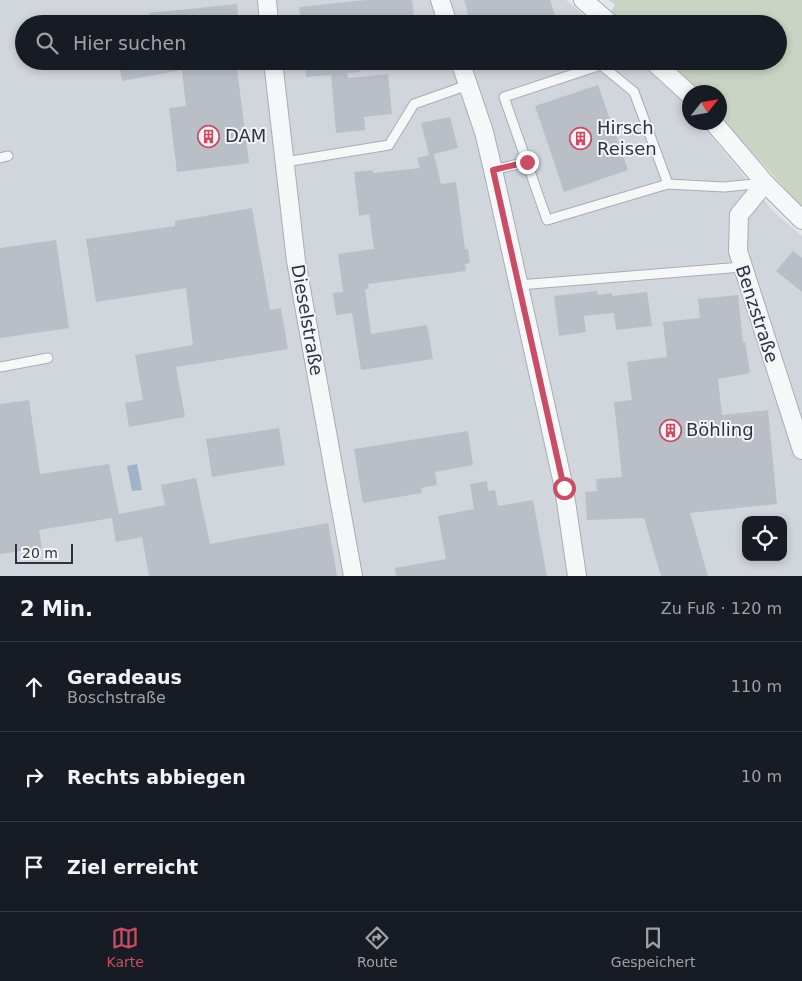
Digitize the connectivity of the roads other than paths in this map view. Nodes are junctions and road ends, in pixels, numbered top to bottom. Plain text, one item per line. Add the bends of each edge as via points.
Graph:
1 (267, 0) edge
2 (440, 0) edge
3 (583, 0) edge
4 (268, 15) edge
5 (445, 15) edge
6 (600, 15) edge
7 (275, 70) edge
8 (463, 70) edge
9 (586, 70) edge
10 (607, 70) edge
11 (663, 70) edge
12 (468, 85) junction
13 (682, 88) edge
14 (720, 130) edge
15 (285, 162) junction
16 (527, 162) junction
17 (493, 170) junction
18 (765, 183) junction
19 (668, 184) junction
20 (802, 220) edge
21 (742, 267) junction
22 (519, 285) junction
23 (48, 358) dead end
24 (0, 367) edge
25 (802, 450) edge
26 (352, 576) edge
27 (577, 576) edge

1 - 4 street
2 - 5 street
3 - 6 street
7 - 15 street, Dieselstraße
8 - 12 street
9 - 16 lane via 504,97
10 - 19 lane via 634,92
11 - 13 street
12 - 15 lane via 414,104 389,145
12 - 17 street
14 - 18 street
15 - 26 street, Dieselstraße via 296,261
16 - 17 lane
16 - 19 lane via 547,220
17 - 22 street
18 - 19 lane via 724,186
18 - 20 street
18 - 21 street, Benzstraße via 739,215 738,251
21 - 22 lane
21 - 25 street, Benzstraße
22 - 27 street via 564,488
23 - 24 lane

